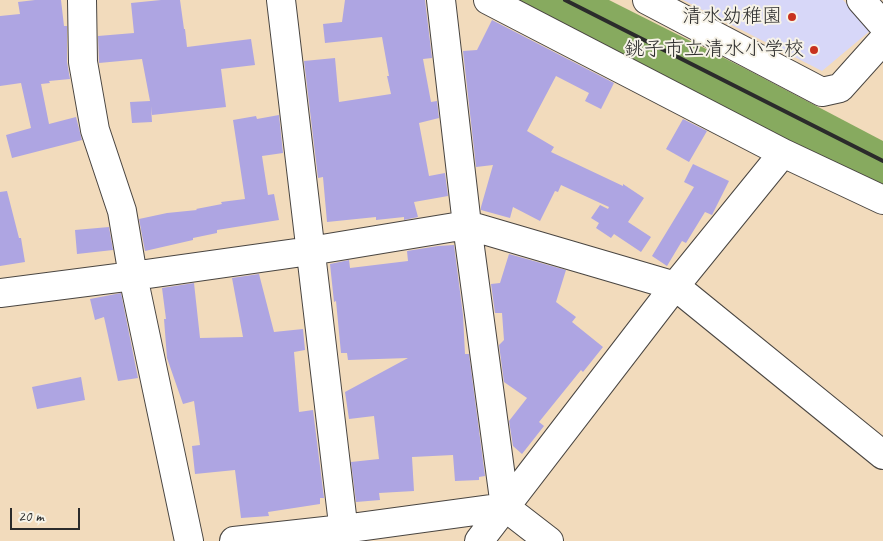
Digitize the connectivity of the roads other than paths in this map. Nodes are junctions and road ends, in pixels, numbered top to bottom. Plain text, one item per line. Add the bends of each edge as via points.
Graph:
1 (82, 0) edge
2 (281, 0) edge
3 (441, 0) edge
4 (488, 0) edge
5 (647, 0) edge
6 (861, 0) edge
7 (883, 25) edge
8 (883, 40) edge
9 (783, 153) junction
10 (883, 200) edge
11 (467, 225) junction
12 (310, 251) junction
13 (133, 276) junction
14 (675, 286) junction
15 (0, 293) edge
16 (883, 455) edge
17 (505, 507) junction
18 (344, 535) edge
19 (189, 541) edge
20 (234, 541) edge
21 (479, 541) edge
22 (549, 541) edge

1 - 13 street via 83,62 95,130 122,211
2 - 12 street
3 - 11 street
4 - 9 street
5 - 8 street via 822,92 840,88
6 - 7 street
9 - 10 street
9 - 14 street
11 - 12 street
11 - 14 street
11 - 17 street
12 - 13 street
12 - 18 street
13 - 15 street
13 - 19 street
14 - 16 street
14 - 17 street
17 - 18 street
17 - 21 street
17 - 22 street
18 - 20 street

